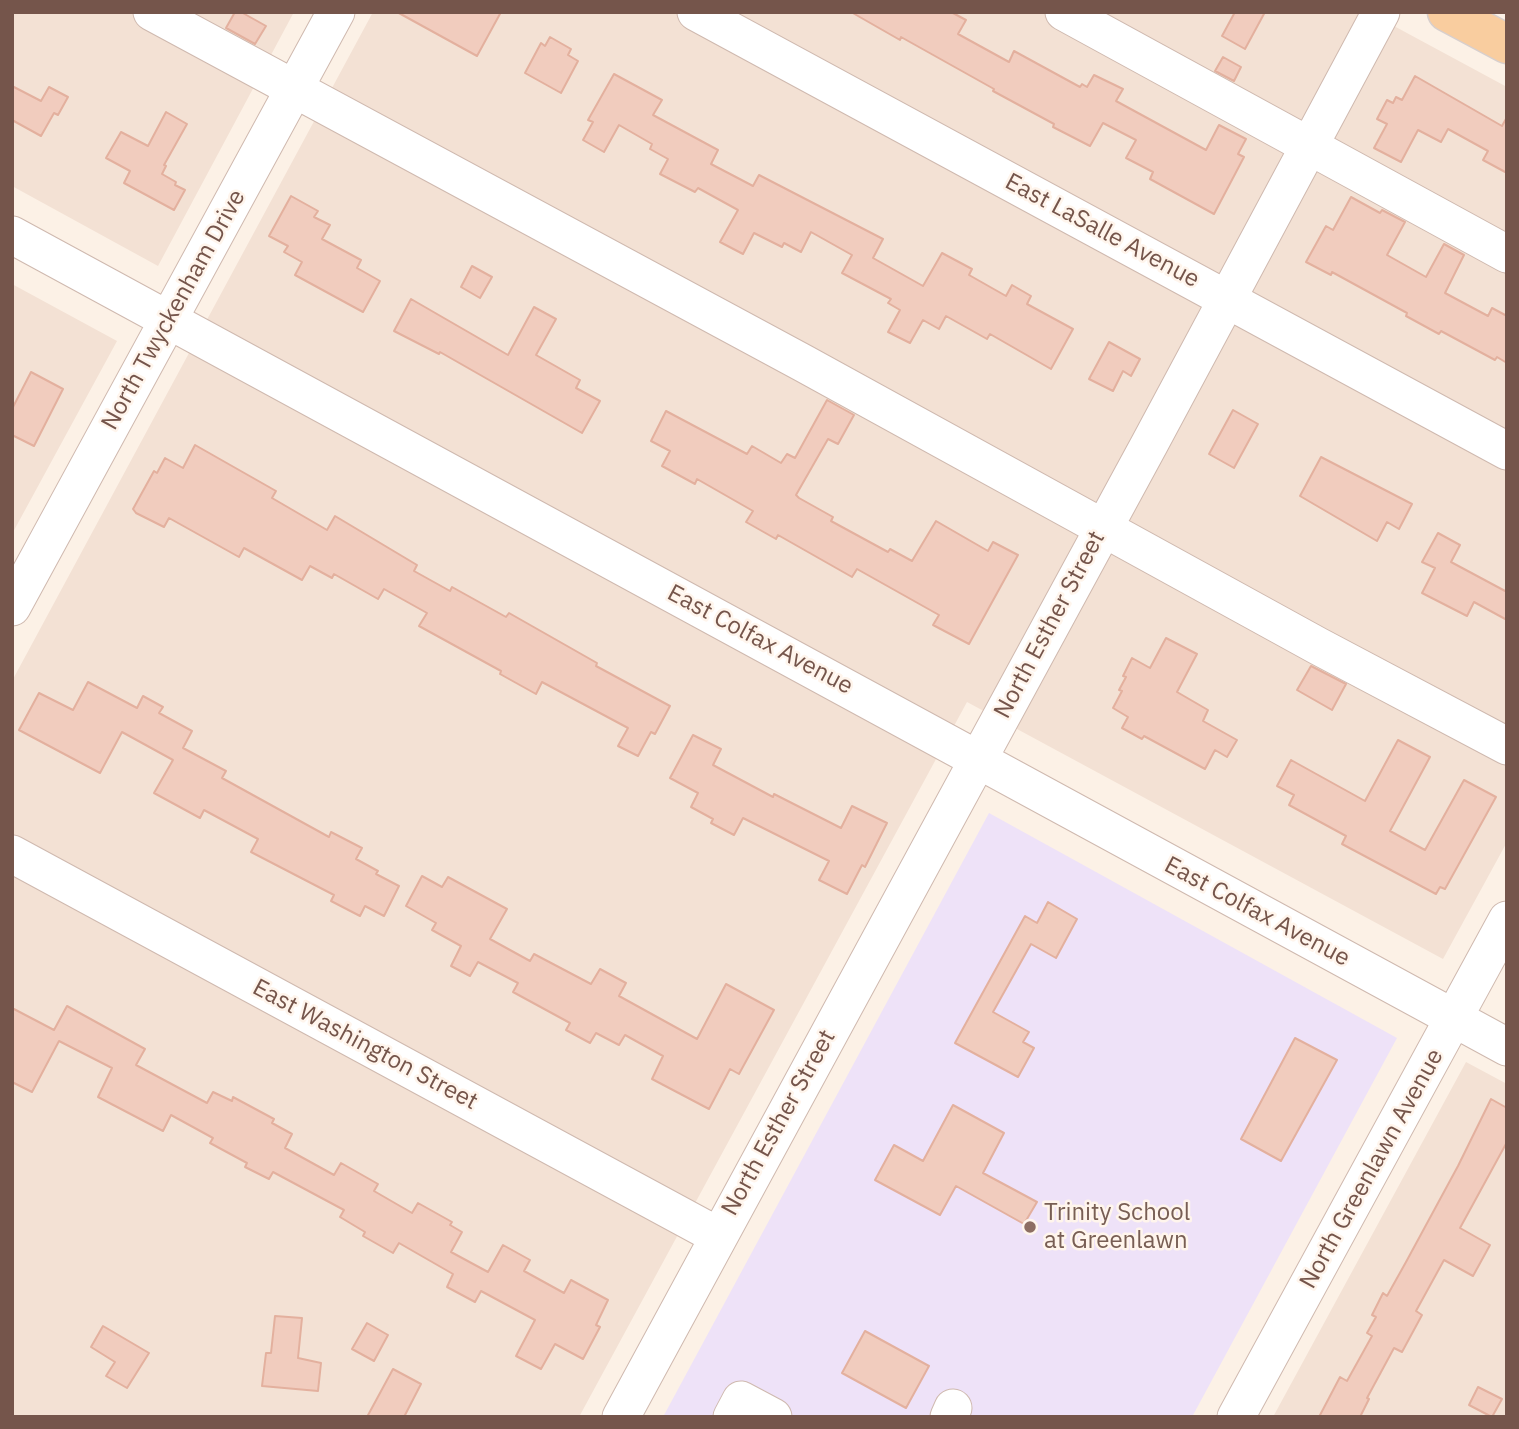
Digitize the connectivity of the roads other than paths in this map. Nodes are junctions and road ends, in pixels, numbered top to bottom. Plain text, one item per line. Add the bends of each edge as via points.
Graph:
1 (152, 12) edge
2 (336, 12) edge
3 (696, 12) edge
4 (1064, 12) edge
5 (1381, 12) edge
6 (1447, 12) edge
7 (1507, 44) edge
8 (294, 90) junction
9 (1309, 146) junction
10 (12, 236) edge
11 (1507, 254) edge
12 (1227, 299) junction
13 (168, 320) junction
14 (1507, 451) edge
15 (1104, 526) junction
16 (12, 607) edge
17 (1507, 746) edge
18 (978, 758) junction
19 (12, 854) edge
20 (1507, 920) edge
21 (1453, 1018) junction
22 (1507, 1047) edge
23 (718, 1236) junction
24 (621, 1417) edge
25 (732, 1417) edge
26 (773, 1417) edge
27 (1236, 1417) edge

1 - 8 street
2 - 8 street, North Twyckenham Drive
3 - 12 street, East LaSalle Avenue
4 - 9 street
5 - 9 street, North Esther Street
6 - 7 main road
8 - 13 street, North Twyckenham Drive
8 - 15 street
9 - 11 street
9 - 12 street, North Esther Street
10 - 13 street, East Colfax Avenue
12 - 14 street, East LaSalle Avenue
12 - 15 street, North Esther Street
13 - 16 street, North Twyckenham Drive
13 - 18 street, East Colfax Avenue
15 - 17 street
15 - 18 street, North Esther Street
18 - 21 street, East Colfax Avenue
18 - 23 street, North Esther Street
19 - 23 street, East Washington Street
20 - 21 street, North Greenlawn Avenue
21 - 22 street, East Colfax Avenue
21 - 27 street, North Greenlawn Avenue
23 - 24 street, North Esther Street
25 - 26 street via 741,1400

